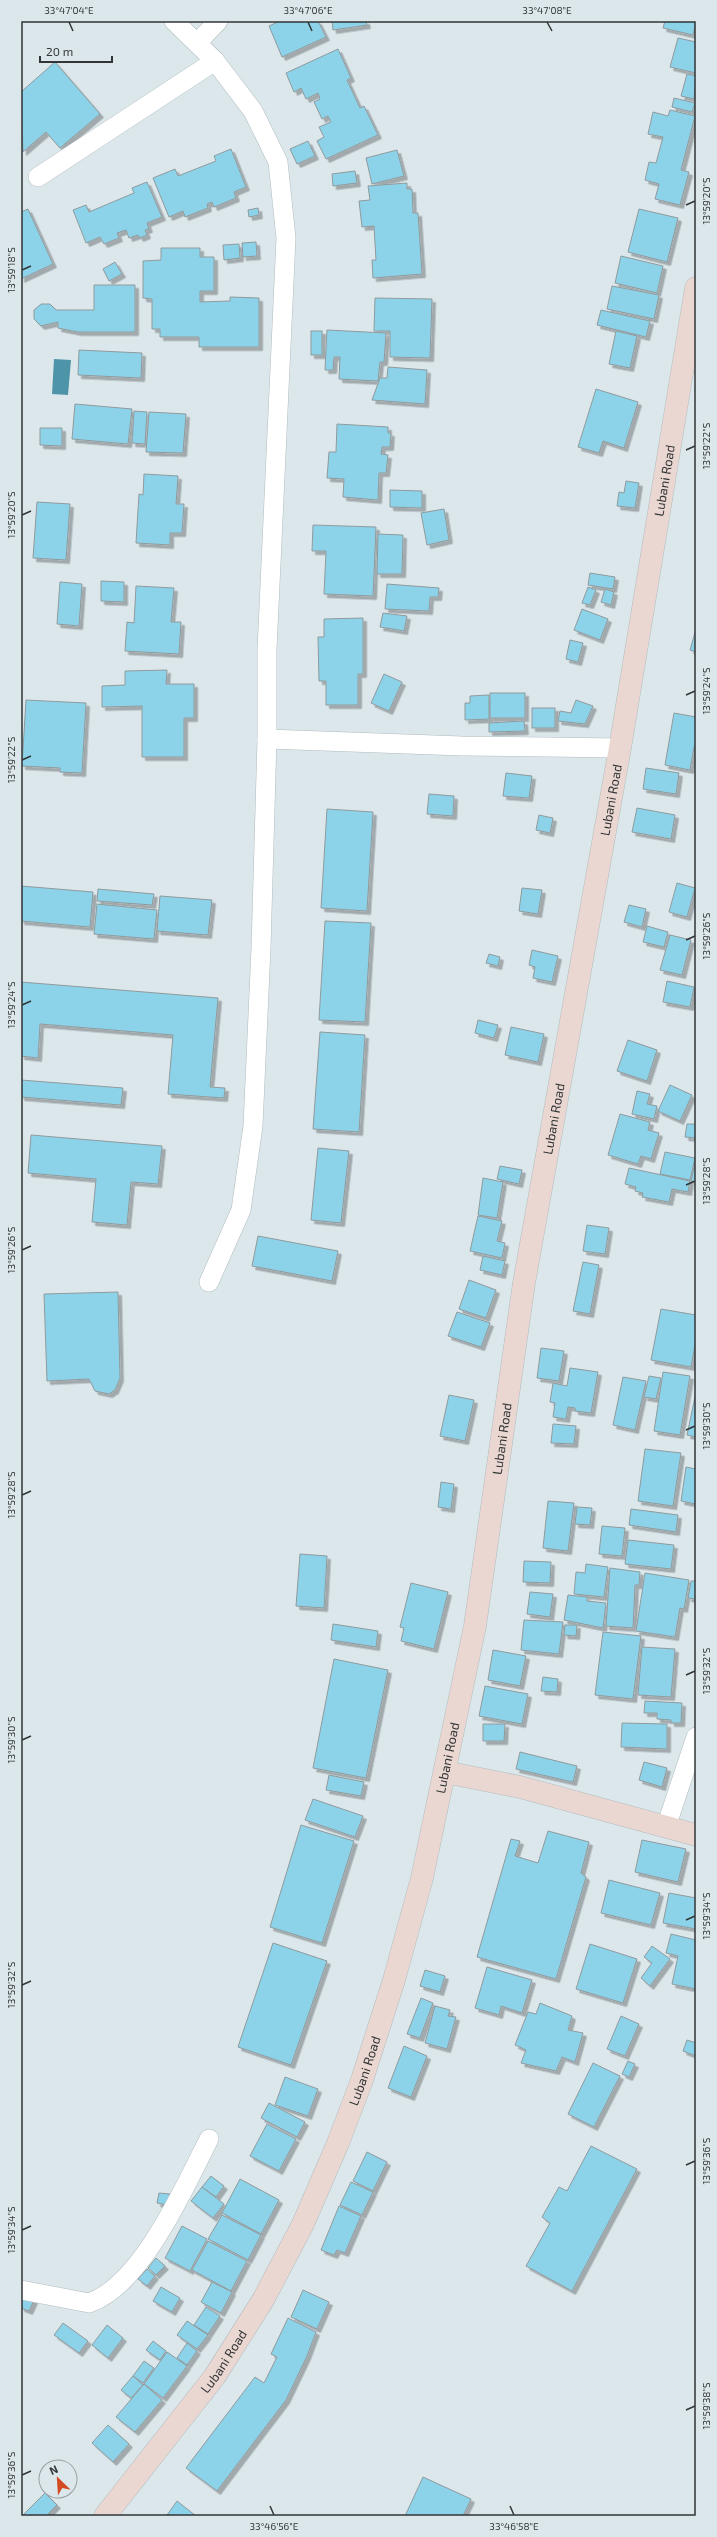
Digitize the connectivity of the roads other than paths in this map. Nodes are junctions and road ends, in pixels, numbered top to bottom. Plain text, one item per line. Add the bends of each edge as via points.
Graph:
1 (174, 21) edge
2 (218, 21) edge
3 (198, 42) junction
4 (216, 61) junction
5 (38, 177) dead end
6 (696, 288) edge
7 (691, 345) edge
8 (267, 739) junction
9 (620, 748) junction
10 (209, 1282) dead end
11 (696, 1737) edge
12 (445, 1772) junction
13 (666, 1827) junction
14 (696, 1835) edge
15 (209, 2139) dead end
16 (21, 2290) edge
17 (105, 2516) edge

1 - 3 street
2 - 3 street
3 - 4 street
4 - 5 street
4 - 8 street via 236,86 256,118 278,162 284,198 286,238 267,650
6 - 7 street, Lubani Road
7 - 9 street, Lubani Road
8 - 9 street via 462,746
8 - 10 street via 253,1126 241,1210
9 - 12 street, Lubani Road via 524,1283 475,1626
11 - 13 street
12 - 13 street via 520,1788
12 - 17 street, Lubani Road via 422,1878 394,1980 362,2080 303,2224 263,2300 215,2376
13 - 14 street
15 - 16 street via 180,2195 137,2266 118,2286 89,2303

